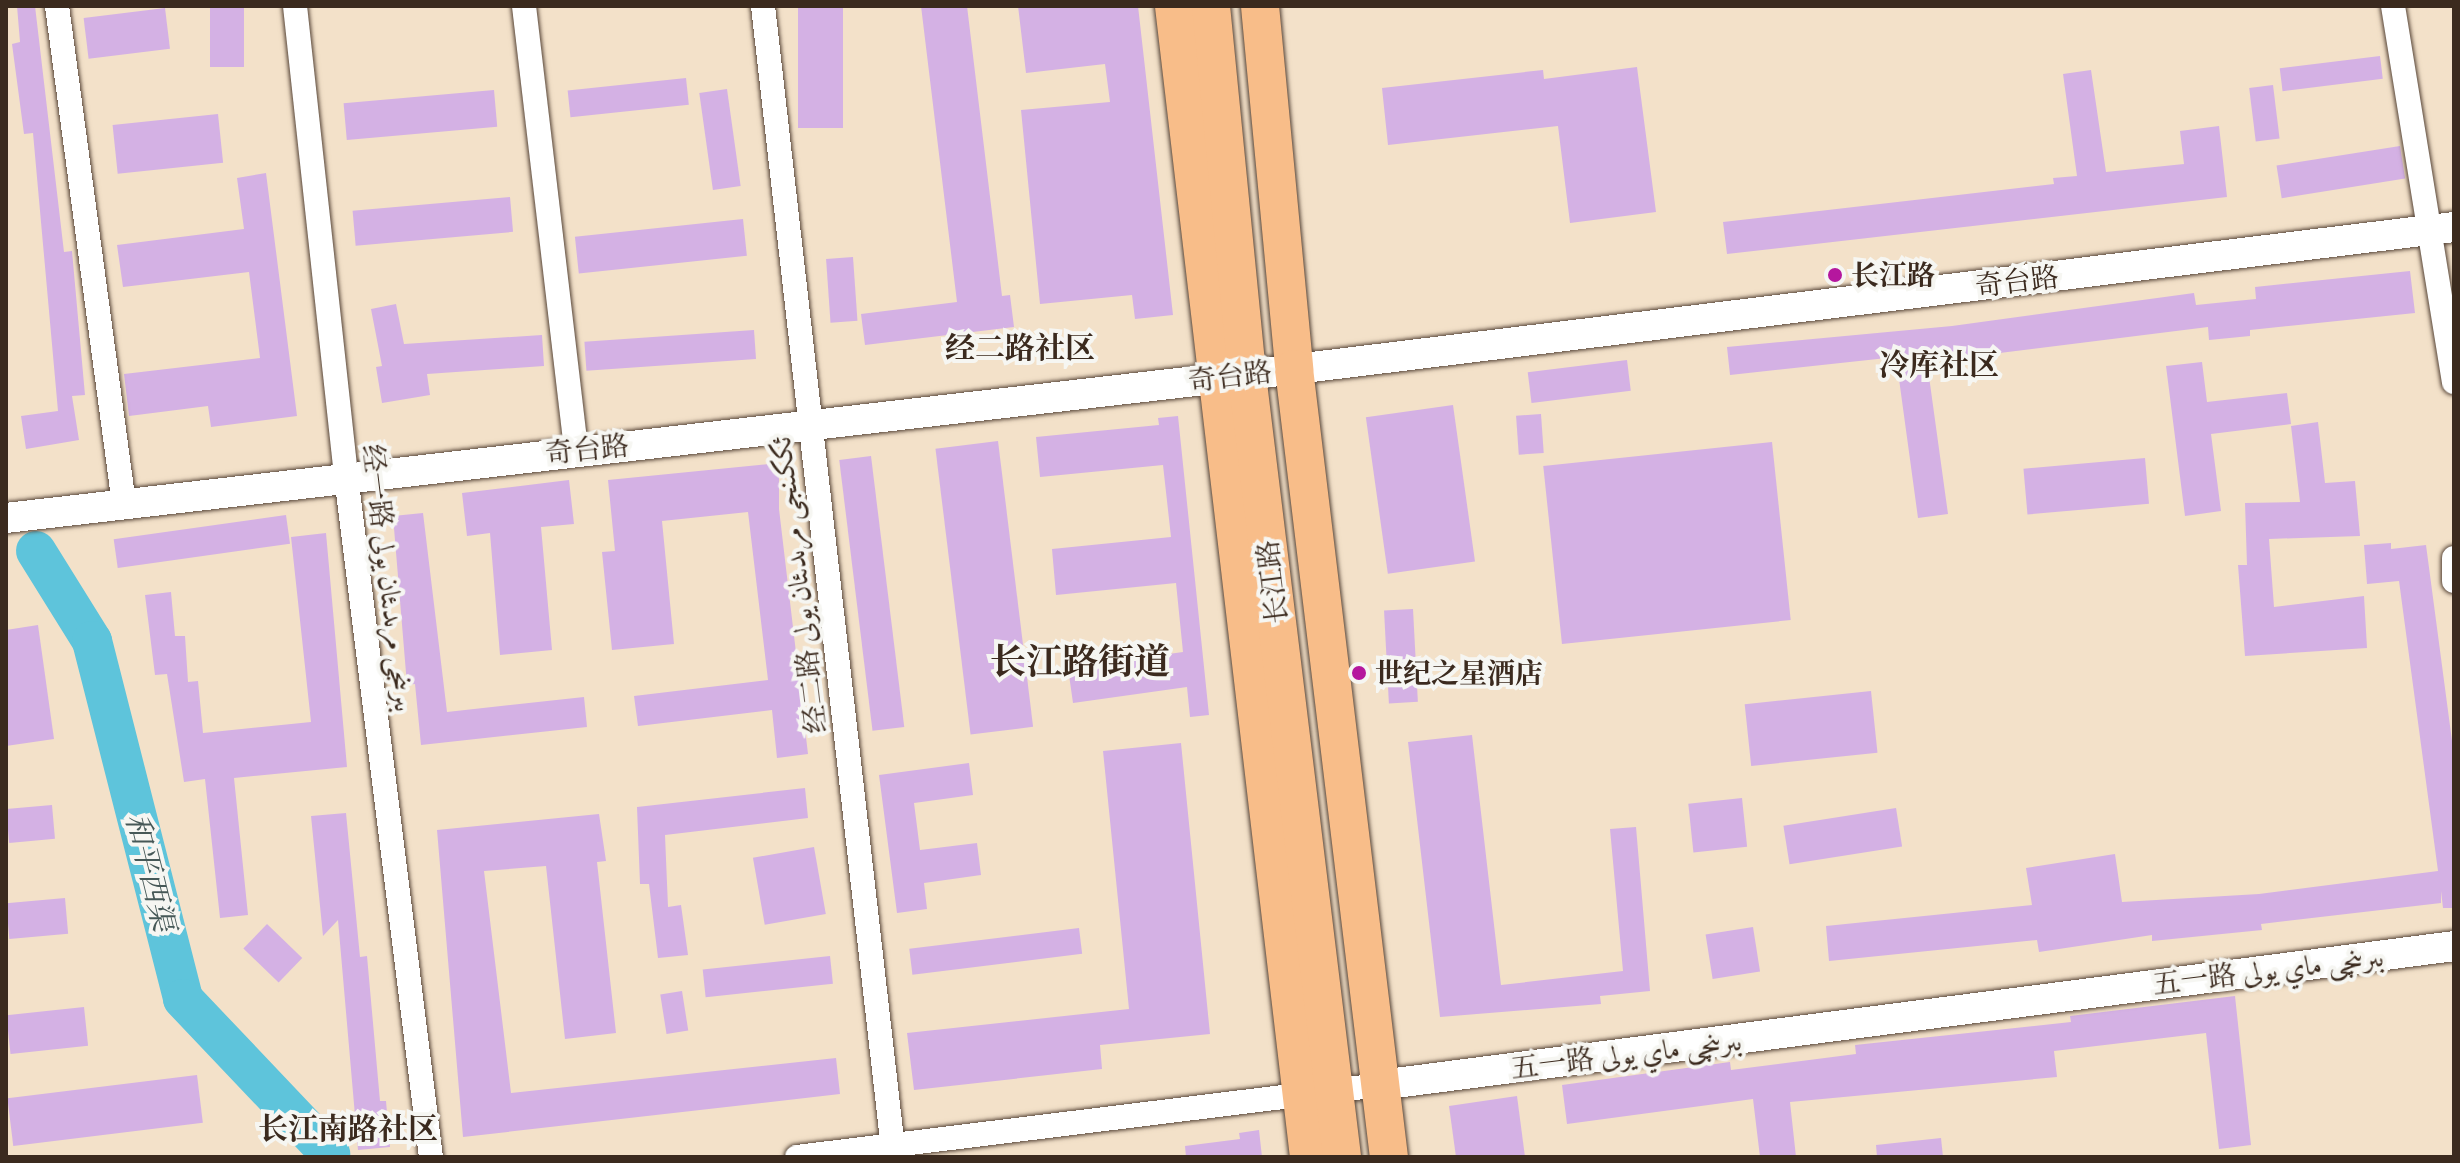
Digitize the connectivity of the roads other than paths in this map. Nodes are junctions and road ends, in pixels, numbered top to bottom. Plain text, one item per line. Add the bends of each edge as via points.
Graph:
1 (57, 6) edge
2 (295, 6) edge
3 (524, 6) edge
4 (763, 6) edge
5 (1174, 6) edge
6 (1211, 6) edge
7 (1260, 6) edge
8 (2393, 6) edge
9 (2442, 229) edge
10 (1294, 369) junction
11 (1232, 377) junction
12 (2454, 382) edge
13 (809, 423) junction
14 (576, 451) junction
15 (346, 476) junction
16 (124, 504) junction
17 (6, 518) edge
18 (2454, 558) edge
19 (2454, 581) edge
20 (2454, 946) edge
21 (1380, 1085) junction
22 (1318, 1094) junction
23 (894, 1152) edge
24 (431, 1157) edge
25 (797, 1157) edge
26 (1309, 1157) edge
27 (1342, 1157) edge
28 (1389, 1157) edge

1 - 16 street
2 - 15 street, 经一路 بىرىنجى مرىدىئان يولى
3 - 14 street
4 - 13 street, 经二路 ئككىنجى مرىدىئان يولى
5 - 11 main road
6 - 11 main road, 长江路
7 - 10 main road, 长江路
8 - 9 street
9 - 10 street, 奇台路
9 - 12 street
10 - 11 street, 奇台路
10 - 21 main road, 长江路
11 - 13 street, 奇台路
11 - 22 main road, 长江路
13 - 14 street, 奇台路
13 - 23 street, 经二路 ئككىنجى مرىدىئان يولى
14 - 15 street, 奇台路
15 - 16 street, 奇台路
15 - 24 street, 经一路 بىرىنجى مرىدىئان يولى
16 - 17 street, 奇台路
18 - 19 street
20 - 21 street, 五一路 بىرىنچى ماي يولى
21 - 22 street, 五一路 بىرىنچى ماي يولى
21 - 28 main road, 长江路
22 - 23 street, 五一路 بىرىنچى ماي يولى
22 - 26 main road
22 - 27 main road, 长江路
23 - 25 street, 五一路 بىرىنچى ماي يولى

